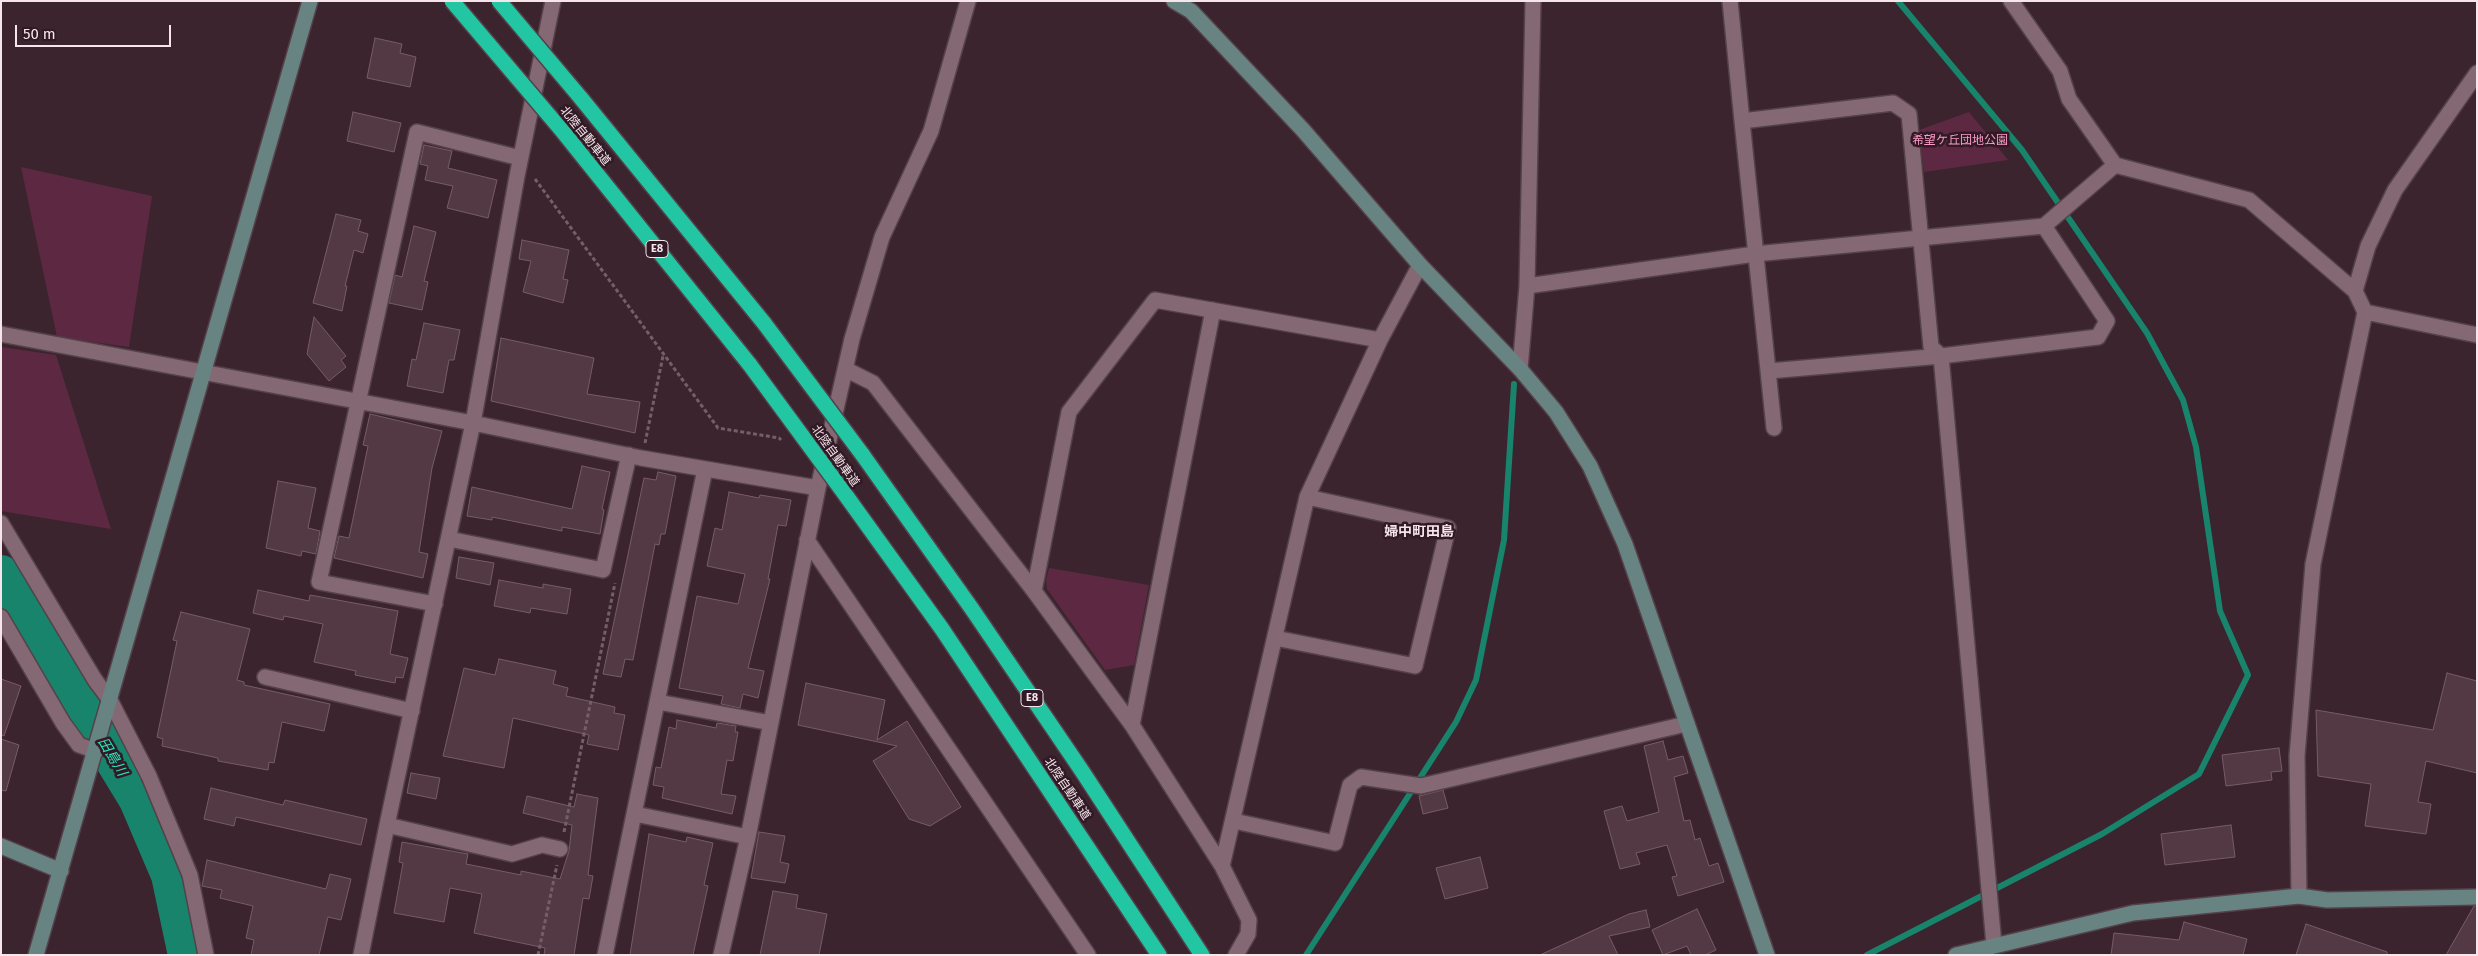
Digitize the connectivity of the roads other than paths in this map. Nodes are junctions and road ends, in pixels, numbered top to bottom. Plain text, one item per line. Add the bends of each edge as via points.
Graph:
1 (310, 1) edge
2 (452, 1) edge
3 (499, 1) edge
4 (553, 1) edge
5 (968, 1) edge
6 (1174, 1) edge
7 (1533, 1) edge
8 (1730, 1) edge
9 (2011, 1) edge
10 (2477, 73) edge
11 (1742, 121) junction
12 (520, 158) junction
13 (2115, 165) junction
14 (2044, 226) junction
15 (1920, 238) junction
16 (1755, 254) junction
17 (1420, 265) junction
18 (1527, 286) junction
19 (2355, 291) junction
20 (1213, 310) junction
21 (2365, 312) junction
22 (1, 334) edge
23 (2477, 335) edge
24 (1380, 340) junction
25 (1941, 356) junction
26 (845, 369) junction
27 (1520, 369) junction
28 (1769, 371) junction
29 (204, 372) junction
30 (357, 401) junction
31 (473, 422) junction
32 (1774, 428) dead end
33 (635, 457) junction
34 (704, 469) junction
35 (818, 488) junction
36 (1308, 498) junction
37 (1, 523) edge
38 (449, 539) junction
39 (808, 540) junction
40 (1034, 591) junction
41 (435, 604) junction
42 (1, 617) edge
43 (1274, 638) junction
44 (265, 676) dead end
45 (110, 700) junction
46 (658, 702) junction
47 (412, 711) junction
48 (771, 723) junction
49 (1686, 724) junction
50 (1132, 725) junction
51 (96, 751) junction
52 (635, 814) junction
53 (1234, 821) junction
54 (387, 825) junction
55 (748, 837) junction
56 (1, 846) edge
57 (560, 849) road end
58 (1222, 866) junction
59 (61, 872) junction
60 (2299, 896) junction
61 (2477, 897) edge
62 (1994, 946) junction
63 (1199, 950) edge
64 (36, 955) edge
65 (206, 955) edge
66 (361, 955) edge
67 (605, 955) edge
68 (721, 955) edge
69 (1088, 955) edge
70 (1159, 955) edge
71 (1236, 955) edge
72 (1767, 955) edge
73 (1956, 955) edge

1 - 29 street
2 - 70 highway, 北陸自動車道 / E8, bridge via 564,133 750,365 942,629
3 - 63 highway, 北陸自動車道 / E8, bridge via 764,324 862,454 983,625
4 - 12 street
5 - 26 street via 930,131 882,237
6 - 17 street via 1190,11 1296,123
7 - 18 street
8 - 11 street
9 - 13 street via 2060,71 2069,99
10 - 19 street via 2395,190 2368,246
11 - 15 street via 1893,103 1908,114
11 - 16 street
12 - 30 street via 417,132
12 - 31 street
13 - 14 street
13 - 19 street via 2249,200
14 - 15 street
14 - 25 street via 2107,321 2098,337
15 - 16 street
15 - 25 street via 1931,347
16 - 18 street
16 - 28 street
17 - 24 street
17 - 27 street
18 - 27 street
19 - 21 street
20 - 24 street
20 - 40 street via 1155,300 1069,412
20 - 50 street
21 - 23 street
21 - 60 street via 2313,564 2297,756
22 - 29 street
24 - 36 street
25 - 28 street
25 - 62 street
26 - 35 street
26 - 40 street via 873,383
27 - 49 street via 1556,412 1590,466 1625,544
28 - 32 street
29 - 30 street
29 - 45 street
30 - 31 street
30 - 41 street via 319,582
31 - 33 street
31 - 38 street
33 - 34 street
33 - 38 street via 603,570
34 - 35 street
34 - 46 street
35 - 39 street
36 - 43 street
36 - 43 street via 1448,528 1415,666
37 - 45 street
38 - 41 street
39 - 48 street
39 - 69 street
40 - 50 street
41 - 47 street
42 - 51 street via 63,723 79,745
43 - 53 street
44 - 47 street
45 - 51 street
45 - 65 street via 149,776 190,875
46 - 48 street
46 - 52 street
47 - 54 street
48 - 55 street
49 - 53 street via 1421,786 1361,777 1350,785 1335,842
49 - 72 street
50 - 58 street
51 - 59 street
52 - 55 street
52 - 67 street
53 - 58 street
54 - 57 street via 512,854 542,845
54 - 66 street
55 - 68 street
56 - 59 street
58 - 71 street via 1249,920 1248,934
59 - 64 street
60 - 61 street via 2327,900
60 - 62 street via 2133,913
62 - 73 street

